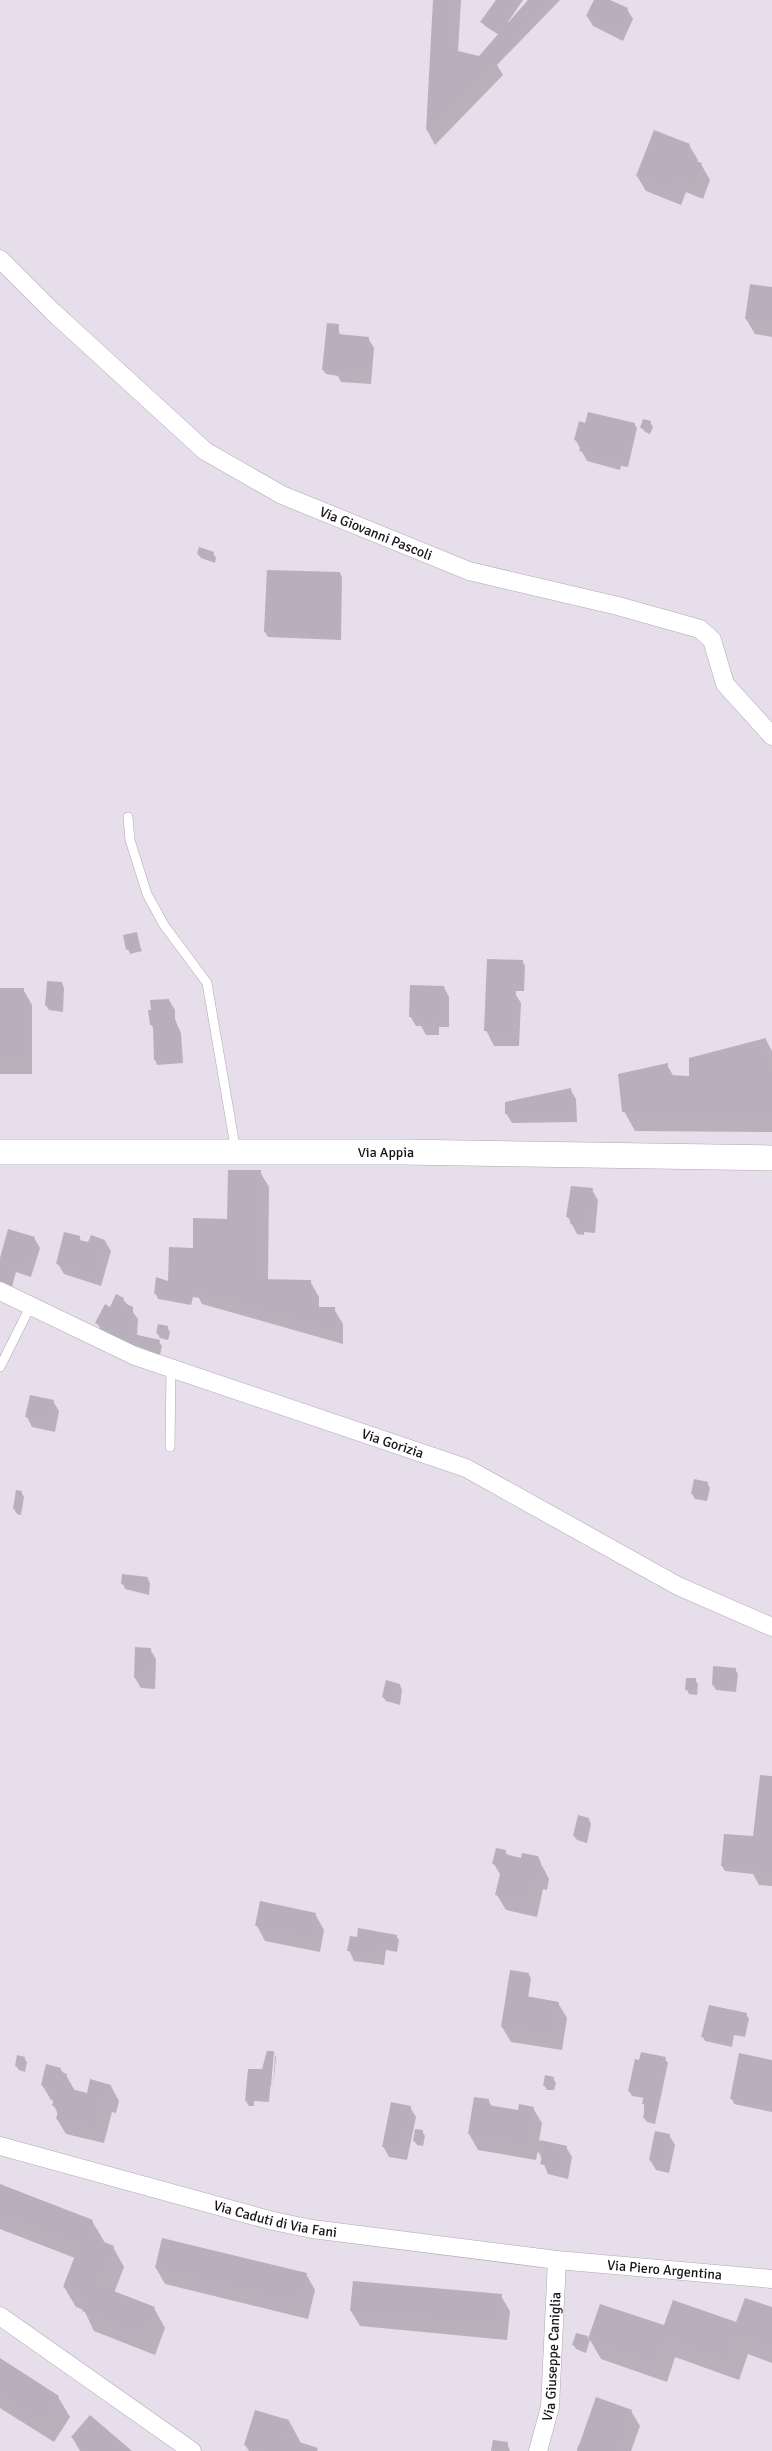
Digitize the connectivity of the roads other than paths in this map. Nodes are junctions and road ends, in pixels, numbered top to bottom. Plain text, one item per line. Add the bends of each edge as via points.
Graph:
1 (0, 259) edge
2 (772, 736) edge
3 (128, 817) dead end
4 (0, 1152) edge
5 (236, 1152) junction
6 (772, 1158) edge
7 (0, 1291) edge
8 (31, 1305) junction
9 (0, 1366) edge
10 (171, 1368) junction
11 (170, 1446) dead end
12 (772, 1626) edge
13 (0, 2146) edge
14 (557, 2260) junction
15 (772, 2278) edge
16 (0, 2316) edge
17 (192, 2451) edge
18 (538, 2451) edge

1 - 2 street, Via Giovanni Pascoli via 205,451 282,495 469,571 700,629 712,640 725,684
3 - 5 lane via 130,840 147,894 164,925 207,983
4 - 5 main road, Via Appia
5 - 6 main road, Via Appia
7 - 8 street, Via Gorizia
8 - 9 lane
8 - 10 street, Via Gorizia via 135,1356
10 - 11 lane
10 - 12 street, Via Gorizia via 466,1468 678,1586
13 - 14 street, Via Caduti di Via Fani via 273,2221 349,2235
14 - 15 street, Via Piero Argentina
14 - 18 street, Via Giuseppe Caniglia via 550,2407
16 - 17 street

